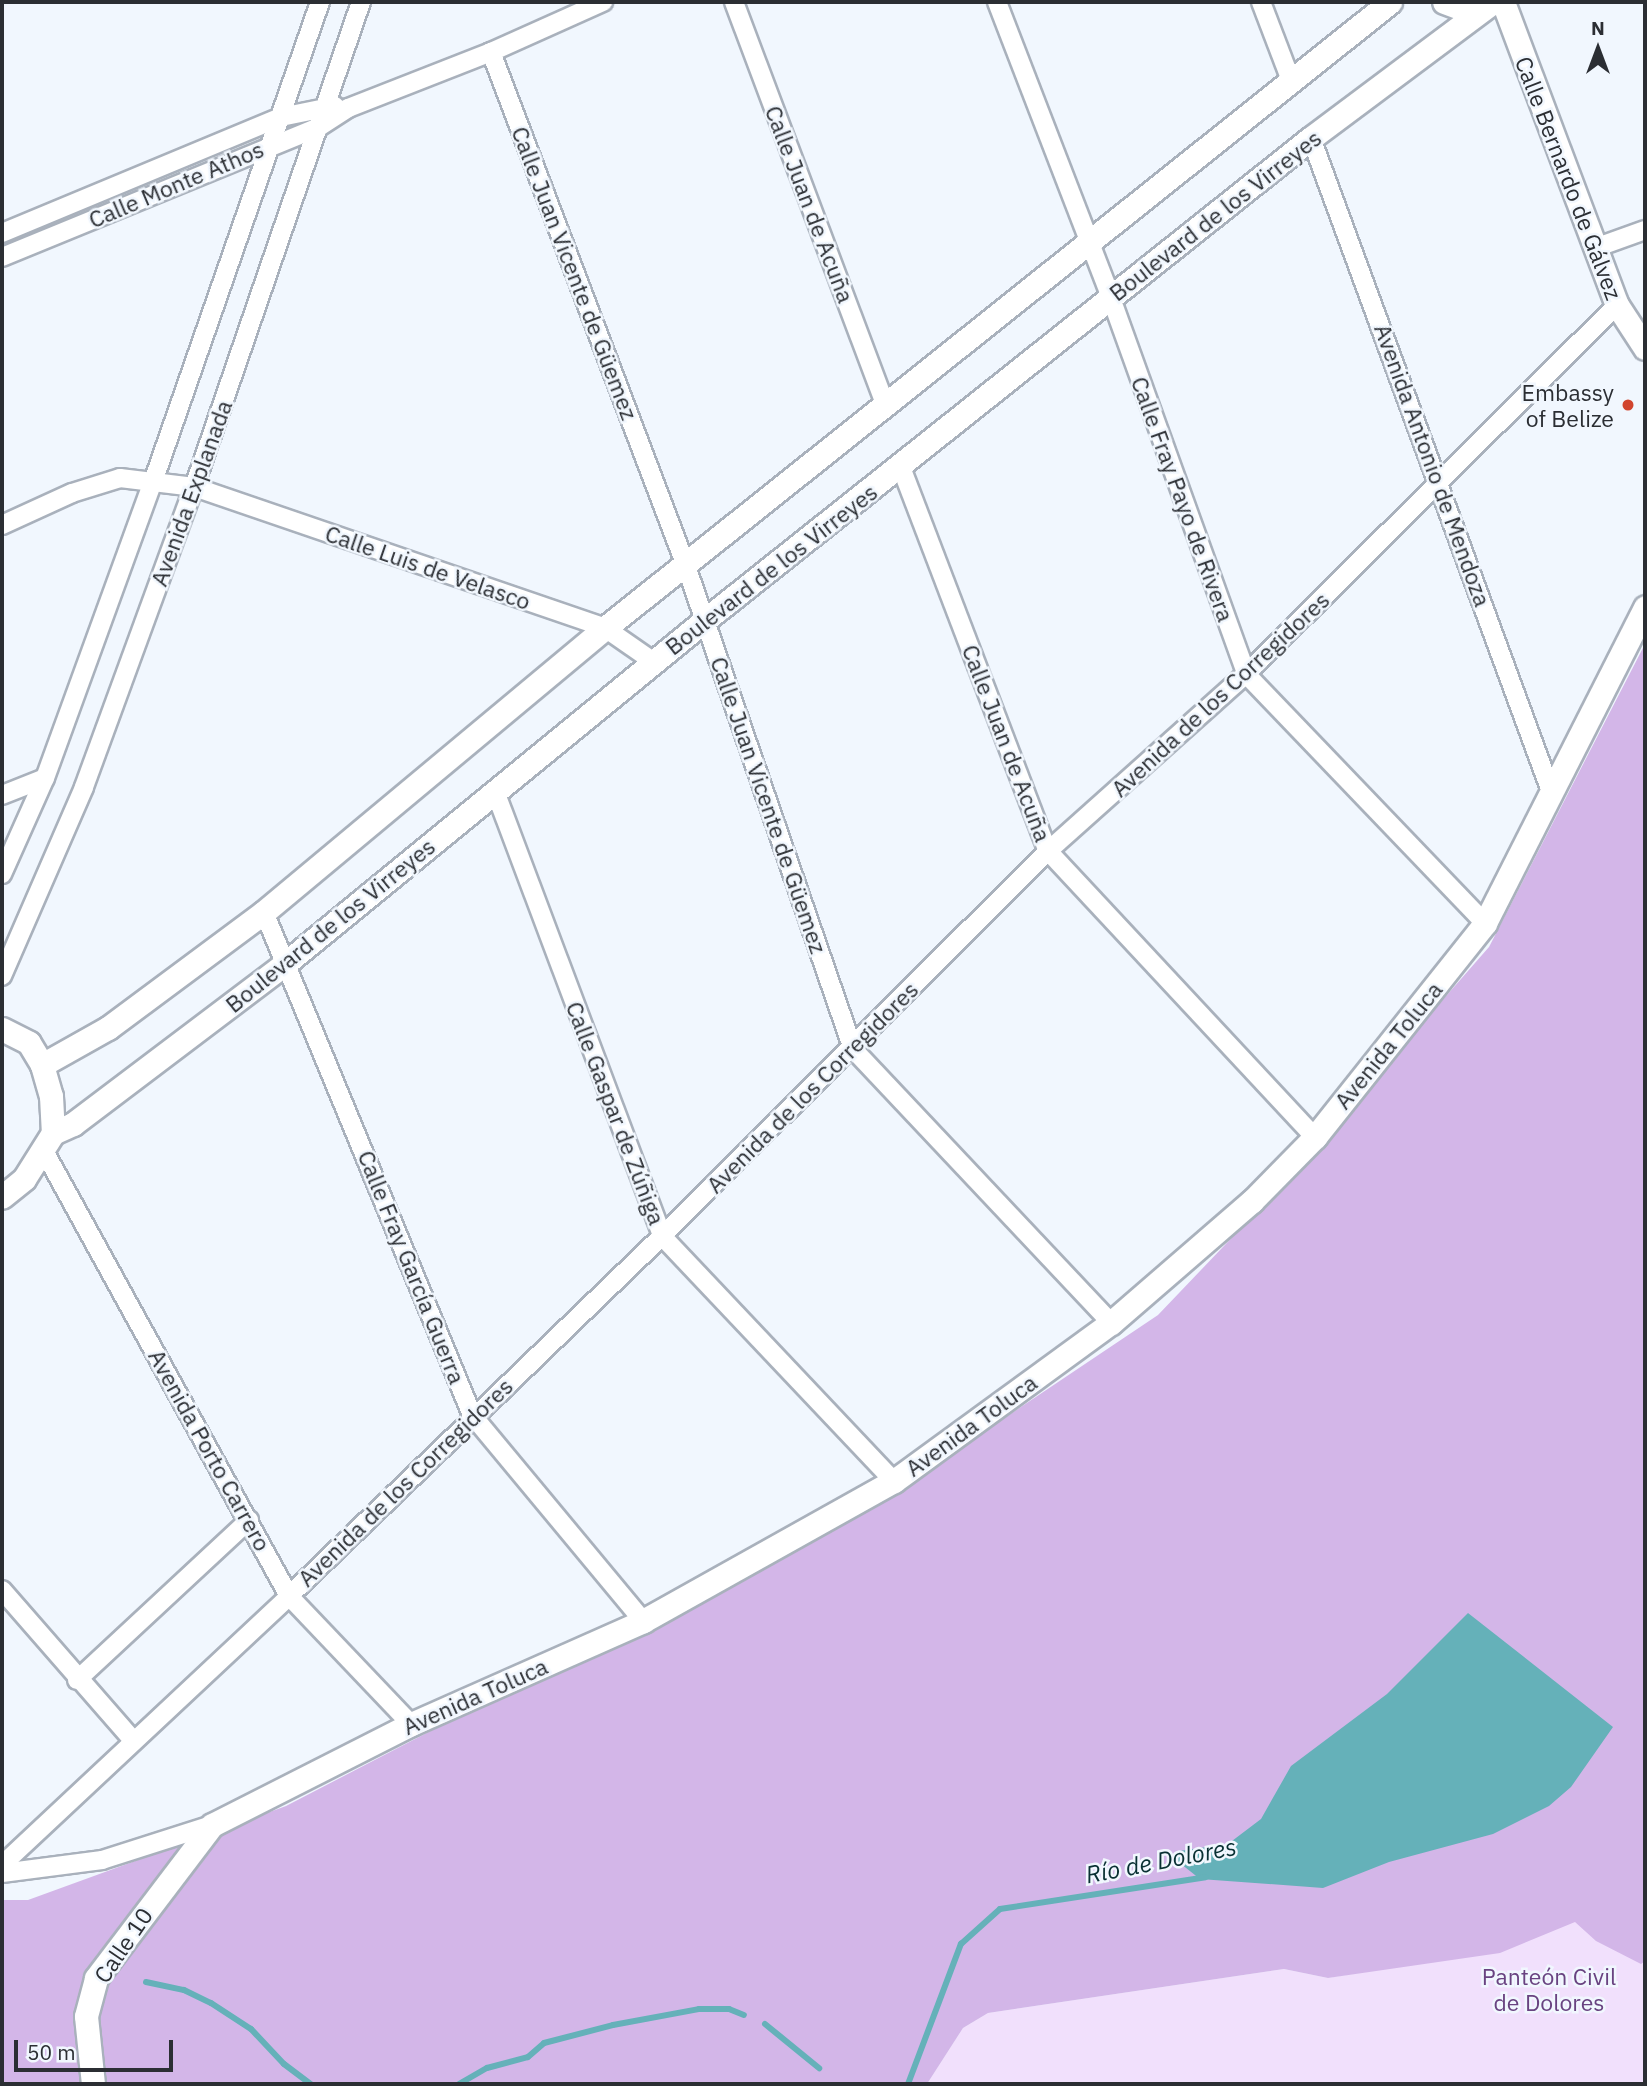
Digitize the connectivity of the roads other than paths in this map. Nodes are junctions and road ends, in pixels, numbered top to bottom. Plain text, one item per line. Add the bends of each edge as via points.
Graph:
1 (320, 2) edge
2 (361, 2) edge
3 (603, 2) edge
4 (734, 2) edge
5 (997, 2) edge
6 (1261, 2) edge
7 (1390, 2) edge
8 (1444, 2) edge
9 (1495, 2) edge
10 (491, 52) junction
11 (1292, 83) junction
12 (326, 104) junction
13 (348, 108) junction
14 (281, 117) junction
15 (319, 127) junction
16 (1311, 138) junction
17 (269, 146) junction
18 (1645, 230) edge
19 (2, 233) edge
20 (1090, 243) junction
21 (1595, 248) junction
22 (2, 257) edge
23 (1111, 298) junction
24 (1617, 305) junction
25 (1645, 348) edge
26 (886, 406) junction
27 (901, 467) junction
28 (154, 479) junction
29 (1441, 483) junction
30 (194, 487) junction
31 (2, 524) edge
32 (687, 566) junction
33 (1645, 607) edge
34 (705, 620) junction
35 (605, 628) junction
36 (654, 662) junction
37 (1246, 674) junction
38 (45, 778) junction
39 (495, 791) junction
40 (1552, 794) junction
41 (2, 795) edge
42 (1048, 851) junction
43 (2, 874) edge
44 (264, 912) junction
45 (1485, 923) junction
46 (287, 962) junction
47 (2, 976) edge
48 (2, 1029) edge
49 (853, 1049) junction
50 (42, 1065) junction
51 (1315, 1137) junction
52 (48, 1142) junction
53 (2, 1197) edge
54 (662, 1236) junction
55 (1111, 1323) junction
56 (472, 1415) junction
57 (894, 1481) junction
58 (249, 1520) junction
59 (2, 1590) edge
60 (289, 1596) junction
61 (643, 1621) junction
62 (77, 1680) junction
63 (411, 1724) junction
64 (133, 1740) junction
65 (212, 1825) junction
66 (2, 1865) edge
67 (2, 1873) edge
68 (93, 2084) edge

1 - 14 street, Avenida Explanada
2 - 12 street, Avenida Explanada
3 - 10 street, Calle Monte Athos
4 - 26 street, Calle Juan de Acuña
5 - 20 street, Calle Fray Payo de Rivera
6 - 11 street
7 - 11 street
8 - 9 street via 1463,9
9 - 16 street, Boulevard de los Virreyes
9 - 21 street, Calle Bernardo de Gálvez
10 - 13 street, Calle Monte Athos
10 - 32 street, Calle Juan Vicente de Güemez
11 - 20 street
12 - 13 street, Calle Monte Athos
12 - 14 street, Calle Monte Athos
12 - 15 street, Avenida Explanada
13 - 15 street, Calle Monte Athos
14 - 17 street, Avenida Explanada
14 - 19 street, Calle Monte Athos
15 - 17 street, Calle Monte Athos
15 - 30 street, Avenida Explanada
16 - 23 street, Boulevard de los Virreyes
16 - 29 street, Avenida Antonio de Mendoza
17 - 22 street, Calle Monte Athos
17 - 28 street, Avenida Explanada
18 - 21 street
20 - 23 street, Calle Fray Payo de Rivera
20 - 26 street
21 - 24 street, Calle Bernardo de Gálvez
23 - 27 street, Boulevard de los Virreyes
23 - 37 street, Calle Fray Payo de Rivera
24 - 25 street, Calle Bernardo de Gálvez
24 - 29 street, Avenida de los Corregidores
26 - 32 street
27 - 34 street, Boulevard de los Virreyes
27 - 42 street, Calle Juan de Acuña
28 - 30 street, Calle Luis de Velasco
28 - 31 street, Calle Luis de Velasco via 120,478
28 - 38 street, Avenida Explanada
29 - 37 street, Avenida de los Corregidores
29 - 40 street, Avenida Antonio de Mendoza
30 - 35 street, Calle Luis de Velasco
30 - 47 street, Avenida Explanada via 84,787
32 - 34 street, Calle Juan Vicente de Güemez
32 - 35 street
33 - 40 street, Avenida Toluca
34 - 36 street, Boulevard de los Virreyes
34 - 49 street, Calle Juan Vicente de Güemez
35 - 36 street, Calle Luis de Velasco
35 - 44 street
36 - 39 street, Boulevard de los Virreyes
37 - 42 street, Avenida de los Corregidores
37 - 45 street, Calle Fray Payo de Rivera
38 - 41 street
38 - 43 street, Avenida Explanada
39 - 46 street, Boulevard de los Virreyes
39 - 54 street, Calle Gaspar de Zúñiga
40 - 45 street, Avenida Toluca
42 - 49 street, Avenida de los Corregidores
42 - 51 street, Calle Juan de Acuña
44 - 46 street, Calle Fray García Guerra
44 - 50 street via 108,1028
45 - 51 street, Avenida Toluca
46 - 52 street, Boulevard de los Virreyes
46 - 56 street, Calle Fray García Guerra
48 - 50 street via 29,1043
49 - 54 street, Avenida de los Corregidores
49 - 55 street, Calle Juan Vicente de Güemez
50 - 52 street via 51,1096
51 - 55 street, Avenida Toluca via 1252,1201
52 - 53 street via 24,1179
52 - 58 street, Avenida Porto Carrero
54 - 56 street, Avenida de los Corregidores
54 - 57 street, Calle Gaspar de Zúñiga
55 - 57 street, Avenida Toluca
56 - 60 street, Avenida de los Corregidores
56 - 61 street, Calle Fray García Guerra
57 - 61 street, Avenida Toluca
58 - 60 street, Avenida Porto Carrero
58 - 62 street
59 - 62 street
60 - 63 street, Avenida Porto Carrero
60 - 64 street, Avenida de los Corregidores
61 - 63 street, Avenida Toluca
62 - 64 street
63 - 65 street, Avenida Toluca
64 - 66 street, Avenida de los Corregidores
65 - 67 street, Avenida Toluca via 102,1860
65 - 68 street, Calle 10 via 96,1978 86,2016

